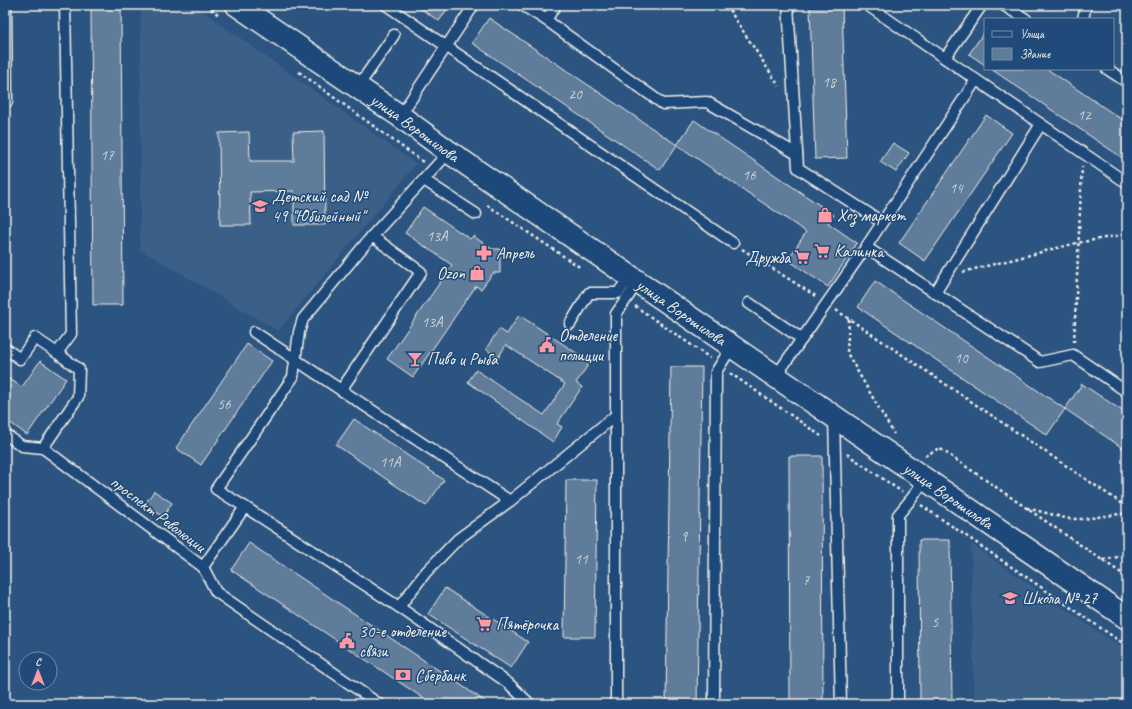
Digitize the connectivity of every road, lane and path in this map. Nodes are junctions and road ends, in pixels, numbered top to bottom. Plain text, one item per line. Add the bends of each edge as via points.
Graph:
1 (6, 5) edge
2 (65, 5) edge
3 (206, 5) edge
4 (386, 5) edge
5 (474, 5) edge
6 (522, 5) edge
7 (556, 5) edge
8 (726, 5) edge
9 (788, 5) edge
10 (867, 5) edge
11 (982, 5) edge
12 (1003, 5) edge
13 (1086, 5) edge
14 (231, 12) edge
15 (1024, 18) edge
16 (1083, 18) edge
17 (546, 20) junction
18 (394, 35) dead end
19 (446, 46) junction
20 (945, 58) junction
21 (296, 70) dead end
22 (1109, 70) edge
23 (976, 80) junction
24 (1127, 82) edge
25 (357, 88) junction
26 (7, 102) dead end
27 (794, 108) junction
28 (400, 116) junction
29 (1041, 124) junction
30 (449, 152) junction
31 (1083, 153) junction
32 (797, 154) junction
33 (433, 169) junction
34 (424, 180) junction
35 (1127, 183) edge
36 (486, 204) dead end
37 (476, 214) dead end
38 (882, 222) junction
39 (1127, 234) edge
40 (372, 236) junction
41 (733, 243) joint
42 (1078, 243) junction
43 (866, 247) junction
44 (585, 271) dead end
45 (945, 276) junction
46 (631, 286) junction
47 (935, 292) junction
48 (749, 303) dead end
49 (826, 303) junction
50 (849, 319) junction
51 (570, 324) dead end
52 (254, 332) dead end
53 (802, 339) junction
54 (732, 346) junction
55 (5, 348) edge
56 (57, 353) junction
57 (1073, 355) junction
58 (296, 361) junction
59 (720, 366) junction
60 (776, 376) junction
61 (341, 390) junction
62 (1127, 392) edge
63 (615, 416) junction
64 (834, 417) junction
65 (5, 434) edge
66 (898, 437) dead end
67 (835, 446) junction
68 (44, 448) junction
69 (921, 465) junction
70 (912, 498) junction
71 (510, 500) junction
72 (245, 507) junction
73 (1025, 507) junction
74 (1127, 507) edge
75 (1127, 513) edge
76 (1127, 556) edge
77 (1102, 560) junction
78 (203, 568) junction
79 (1127, 577) edge
80 (399, 607) junction
81 (1127, 618) edge
82 (1126, 646) edge
83 (379, 704) edge
84 (530, 704) edge
85 (616, 704) edge
86 (714, 704) edge
87 (841, 704) edge
88 (898, 704) edge
89 (1125, 704) edge

1 - 26 lane
2 - 56 lane via 71,334
3 - 14 path
4 - 19 lane
5 - 19 lane
6 - 17 lane
7 - 17 lane
8 - 27 path
9 - 27 lane
10 - 20 lane
11 - 20 lane
12 - 15 lane
13 - 16 lane
14 - 25 main road, улица Ворошилова
17 - 32 lane via 663,104 707,102
18 - 25 lane
19 - 28 lane
19 - 41 lane
20 - 23 lane
21 - 33 path
22 - 24 lane
23 - 29 lane
23 - 38 lane
25 - 28 main road, улица Ворошилова
27 - 32 lane
28 - 30 main road, улица Ворошилова
29 - 31 lane
29 - 45 lane
30 - 33 lane
30 - 46 main road, улица Ворошилова
31 - 35 lane
31 - 42 path
32 - 38 lane via 798,168
33 - 34 lane
34 - 37 lane
34 - 40 lane
36 - 44 path
38 - 43 lane
39 - 42 path
40 - 58 lane via 304,319 299,332
40 - 61 lane via 421,272
41 - 49 path
42 - 45 path
42 - 57 path
43 - 47 lane
43 - 49 lane
45 - 47 lane
46 - 51 lane via 618,293 589,293
46 - 54 main road, улица Ворошилова
46 - 59 path
46 - 63 lane via 616,314
47 - 57 lane via 1040,362
48 - 53 lane
49 - 50 path
49 - 53 lane
50 - 66 path via 847,353 893,433
50 - 74 path
52 - 58 lane
53 - 60 lane
54 - 59 lane
54 - 60 main road, улица Ворошилова
55 - 56 lane via 20,359 36,338
56 - 68 lane via 79,369 78,397
57 - 62 lane
58 - 61 lane
58 - 72 lane via 293,377 216,489
59 - 67 path
59 - 86 lane via 716,372
60 - 64 main road, улица Ворошилова
61 - 71 lane
63 - 71 lane
63 - 85 lane
64 - 67 lane
64 - 69 main road, улица Ворошилова
65 - 68 lane via 22,446
67 - 70 path
67 - 87 lane
68 - 78 lane, проспект Революции
69 - 70 lane
69 - 73 path via 939,448
69 - 81 main road, улица Ворошилова
70 - 82 path
70 - 88 lane via 898,515
71 - 80 lane via 458,539 426,572
72 - 78 lane
72 - 80 lane
73 - 75 path via 1070,519
73 - 77 path
76 - 77 path
77 - 79 path
78 - 83 lane, проспект Революции via 216,592
80 - 84 lane via 508,683
82 - 89 path

